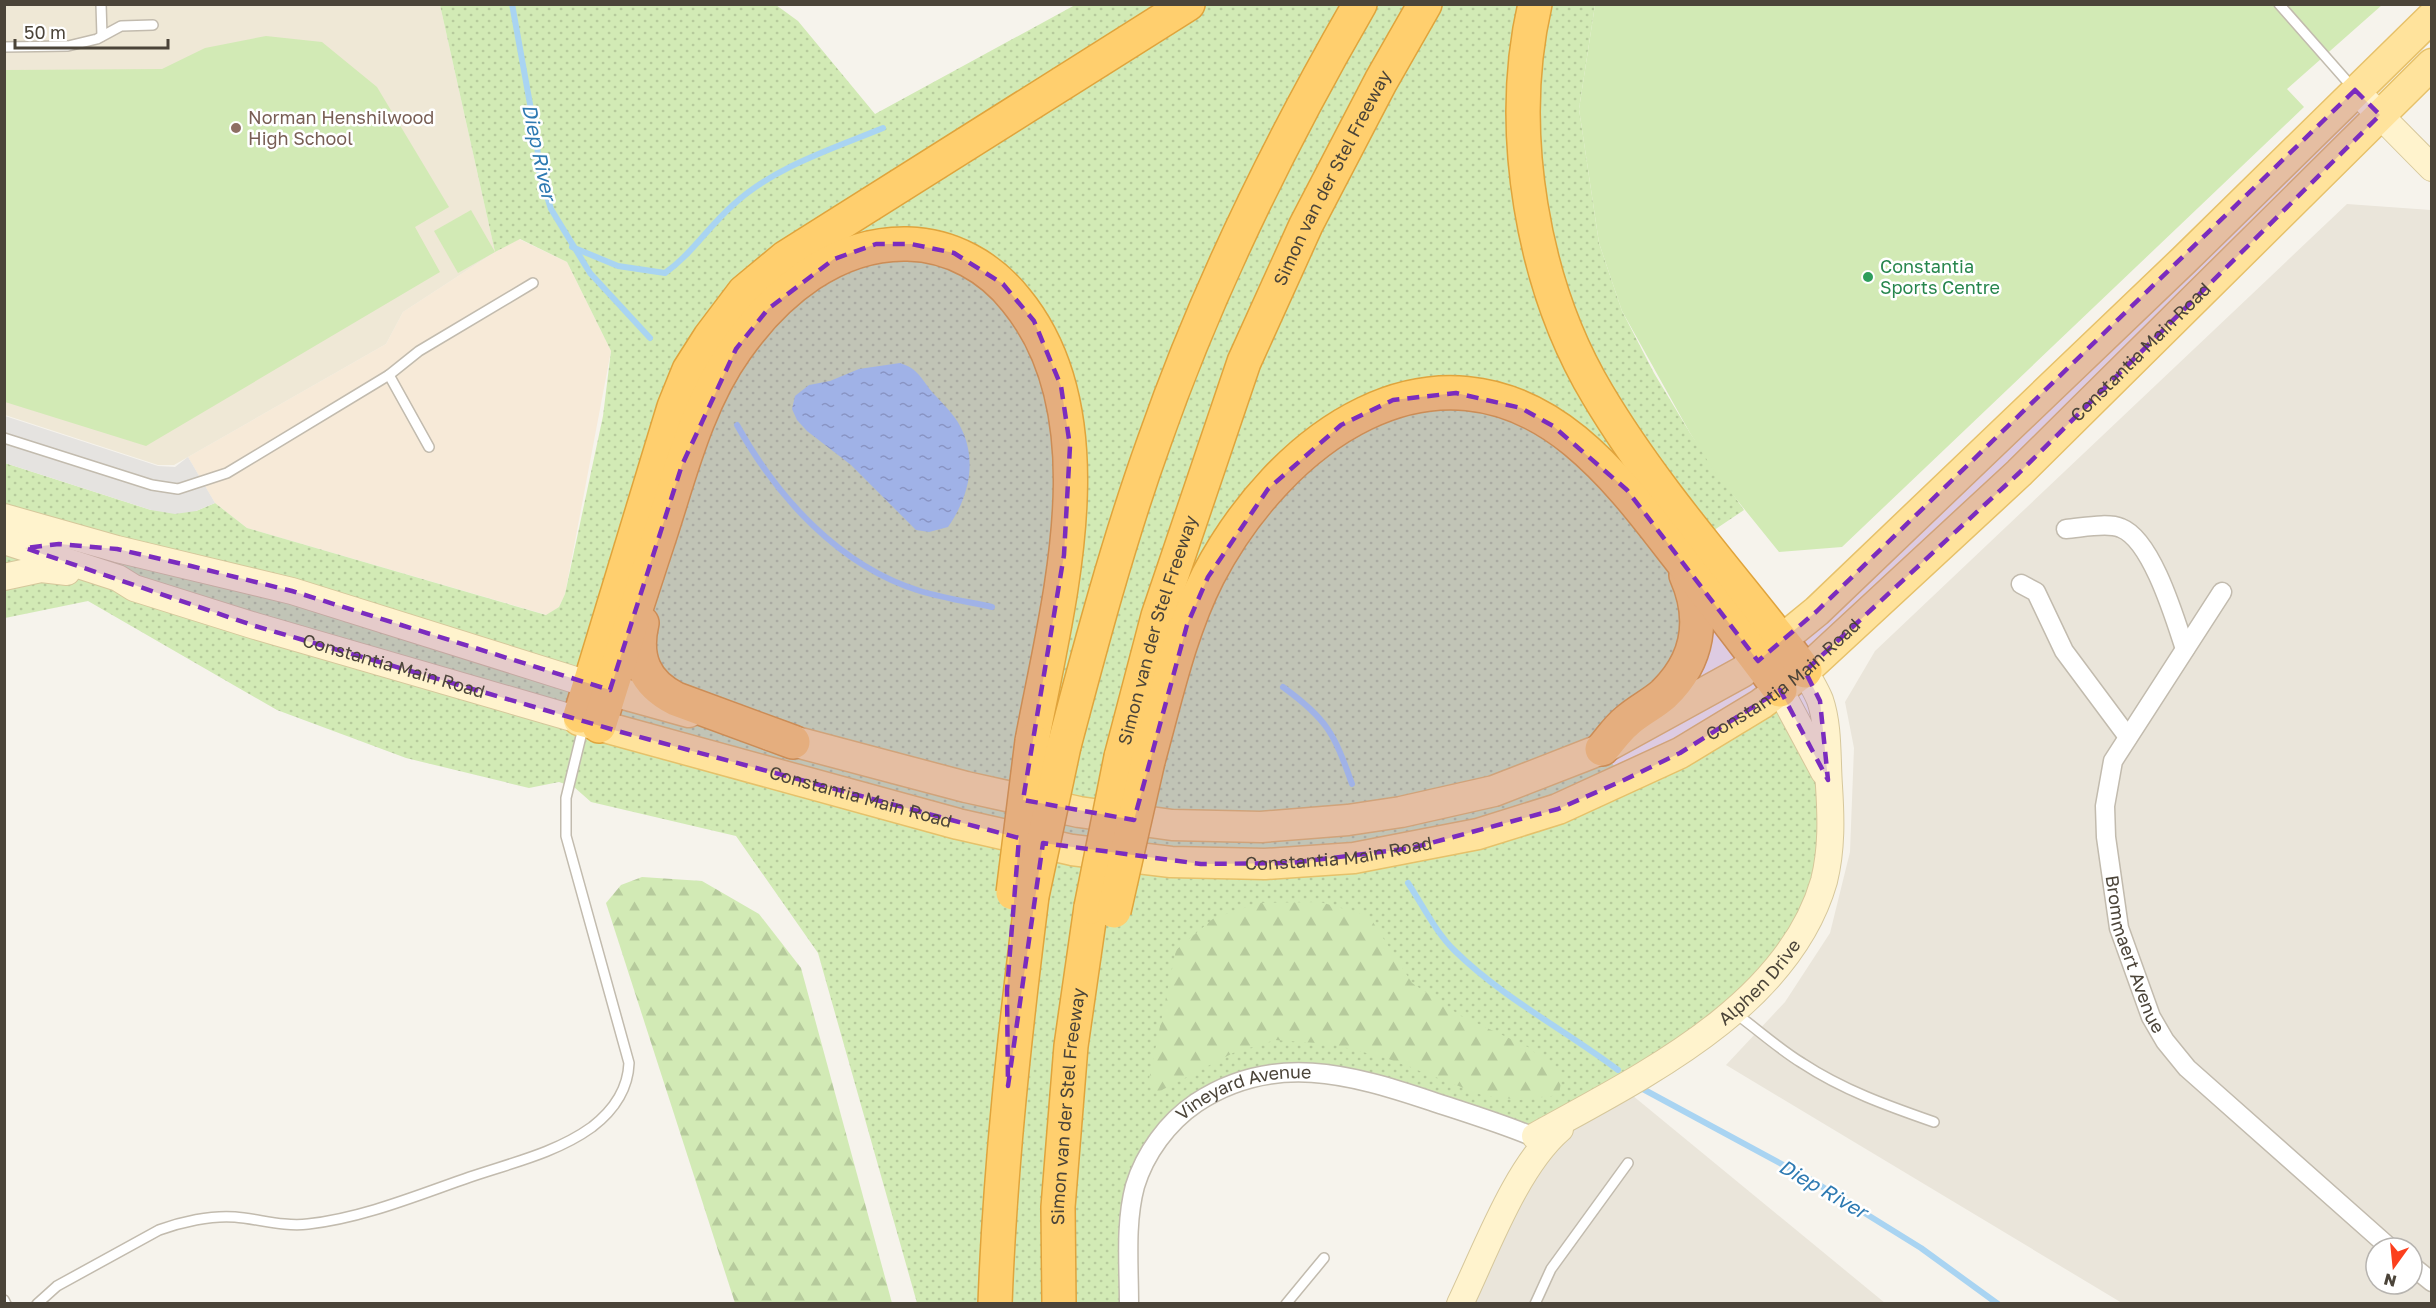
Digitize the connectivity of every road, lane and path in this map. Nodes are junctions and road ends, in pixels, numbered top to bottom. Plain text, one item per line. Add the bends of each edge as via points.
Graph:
1 (101, 4) edge
2 (1188, 4) edge
3 (1360, 4) edge
4 (1425, 4) edge
5 (1535, 4) edge
6 (2279, 4) edge
7 (2432, 17) edge
8 (153, 25) dead end
9 (102, 36) junction
10 (4, 47) edge
11 (2432, 64) edge
12 (2355, 90) junction
13 (2380, 115) junction
14 (2432, 168) edge
15 (533, 283) dead end
16 (389, 375) junction
17 (4, 438) edge
18 (429, 447) dead end
19 (4, 517) edge
20 (2066, 529) dead end
21 (657, 544) junction
22 (117, 549) junction
23 (11, 550) edge
24 (1677, 556) junction
25 (4, 577) edge
26 (2021, 584) dead end
27 (134, 588) junction
28 (2222, 592) dead end
29 (2185, 649) junction
30 (1770, 651) junction
31 (1792, 681) junction
32 (599, 687) junction
33 (588, 723) junction
34 (2128, 737) junction
35 (793, 742) junction
36 (1602, 749) junction
37 (1134, 759) junction
38 (1022, 894) junction
39 (1103, 909) junction
40 (1733, 1011) junction
41 (1934, 1122) dead end
42 (1530, 1145) junction
43 (1628, 1163) dead end
44 (2376, 1236) edge
45 (1324, 1258) dead end
46 (37, 1304) edge
47 (995, 1304) edge
48 (1059, 1304) edge
49 (1066, 1304) edge
50 (1129, 1304) edge
51 (1286, 1304) edge
52 (1460, 1304) edge
53 (1535, 1304) edge

1 - 9 lane
2 - 32 highway via 868,204 785,258 744,292 689,370 674,407
3 - 38 highway, bridge via 1249,212 1154,442 1103,598
4 - 37 highway, Simon van der Stel Freeway via 1380,81 1306,225 1244,362 1158,616
5 - 30 highway via 1527,38 1523,124 1528,192 1542,260 1566,329 1597,394
6 - 12 lane
7 - 12 main road, Constantia Main Road
8 - 9 lane via 121,26
9 - 10 lane via 68,46
11 - 13 main road, Constantia Main Road
12 - 13 main road
12 - 30 main road, Constantia Main Road via 2184,260 1817,611
13 - 14 main road
13 - 31 main road, Constantia Main Road via 2019,472
15 - 16 lane via 419,351
16 - 17 lane via 227,473 178,489 152,485
16 - 18 lane
19 - 22 main road, Constantia Main Road
20 - 29 street via 2116,526 2130,534 2160,579
21 - 32 highway
21 - 35 highway via 639,635 639,657 645,674 676,699
21 - 38 highway, bridge via 682,465 716,384 736,349 768,309 802,279 834,259 876,244 911,244 954,253 1003,284 1034,321 1060,386 1070,446 1071,497 1032,741
22 - 23 main road via 59,544
22 - 32 main road, Constantia Main Road via 292,591
23 - 27 main road, Constantia Main Road via 118,578
24 - 30 highway
24 - 36 highway via 1696,606 1693,652 1667,691 1626,722
24 - 37 highway via 1618,482 1575,441 1521,408 1456,393 1393,400 1341,425 1297,459 1231,537 1187,625
25 - 27 main road via 55,569 103,584
26 - 34 street via 2036,592 2064,651
27 - 33 main road, Constantia Main Road
28 - 29 street, Brommaert Avenue
29 - 34 street, Brommaert Avenue
30 - 31 highway
30 - 36 main road, Constantia Main Road via 1657,721
31 - 33 main road, Constantia Main Road via 1680,753 1558,809 1478,834 1412,848 1354,858 1265,864 1171,862 1072,850 904,810
31 - 40 main road, Alphen Drive via 1828,780 1829,850 1814,906 1787,954
32 - 33 highway
32 - 35 main road, Constantia Main Road
33 - 46 lane via 566,798 566,836 629,1062 624,1093 612,1108 561,1146 334,1220 305,1225 231,1217 175,1224 57,1286
34 - 44 street, Brommaert Avenue via 2113,761 2107,785 2106,837 2119,928 2151,1017 2187,1068
35 - 36 main road, Constantia Main Road via 1079,812 1172,825 1261,827 1348,820 1425,807 1494,791
37 - 39 highway, bridge
38 - 47 highway via 1007,990 1008,1086
39 - 48 highway, Simon van der Stel Freeway via 1071,1046 1058,1207
39 - 49 highway
40 - 41 lane via 1800,1063 1833,1082
40 - 42 main road, Alphen Drive via 1682,1052 1581,1110
42 - 50 street, Vineyard Avenue via 1504,1125 1382,1084 1318,1071 1244,1080 1185,1110 1157,1141 1136,1185 1130,1211
42 - 52 main road via 1514,1191
43 - 53 lane via 1551,1269
45 - 51 lane

